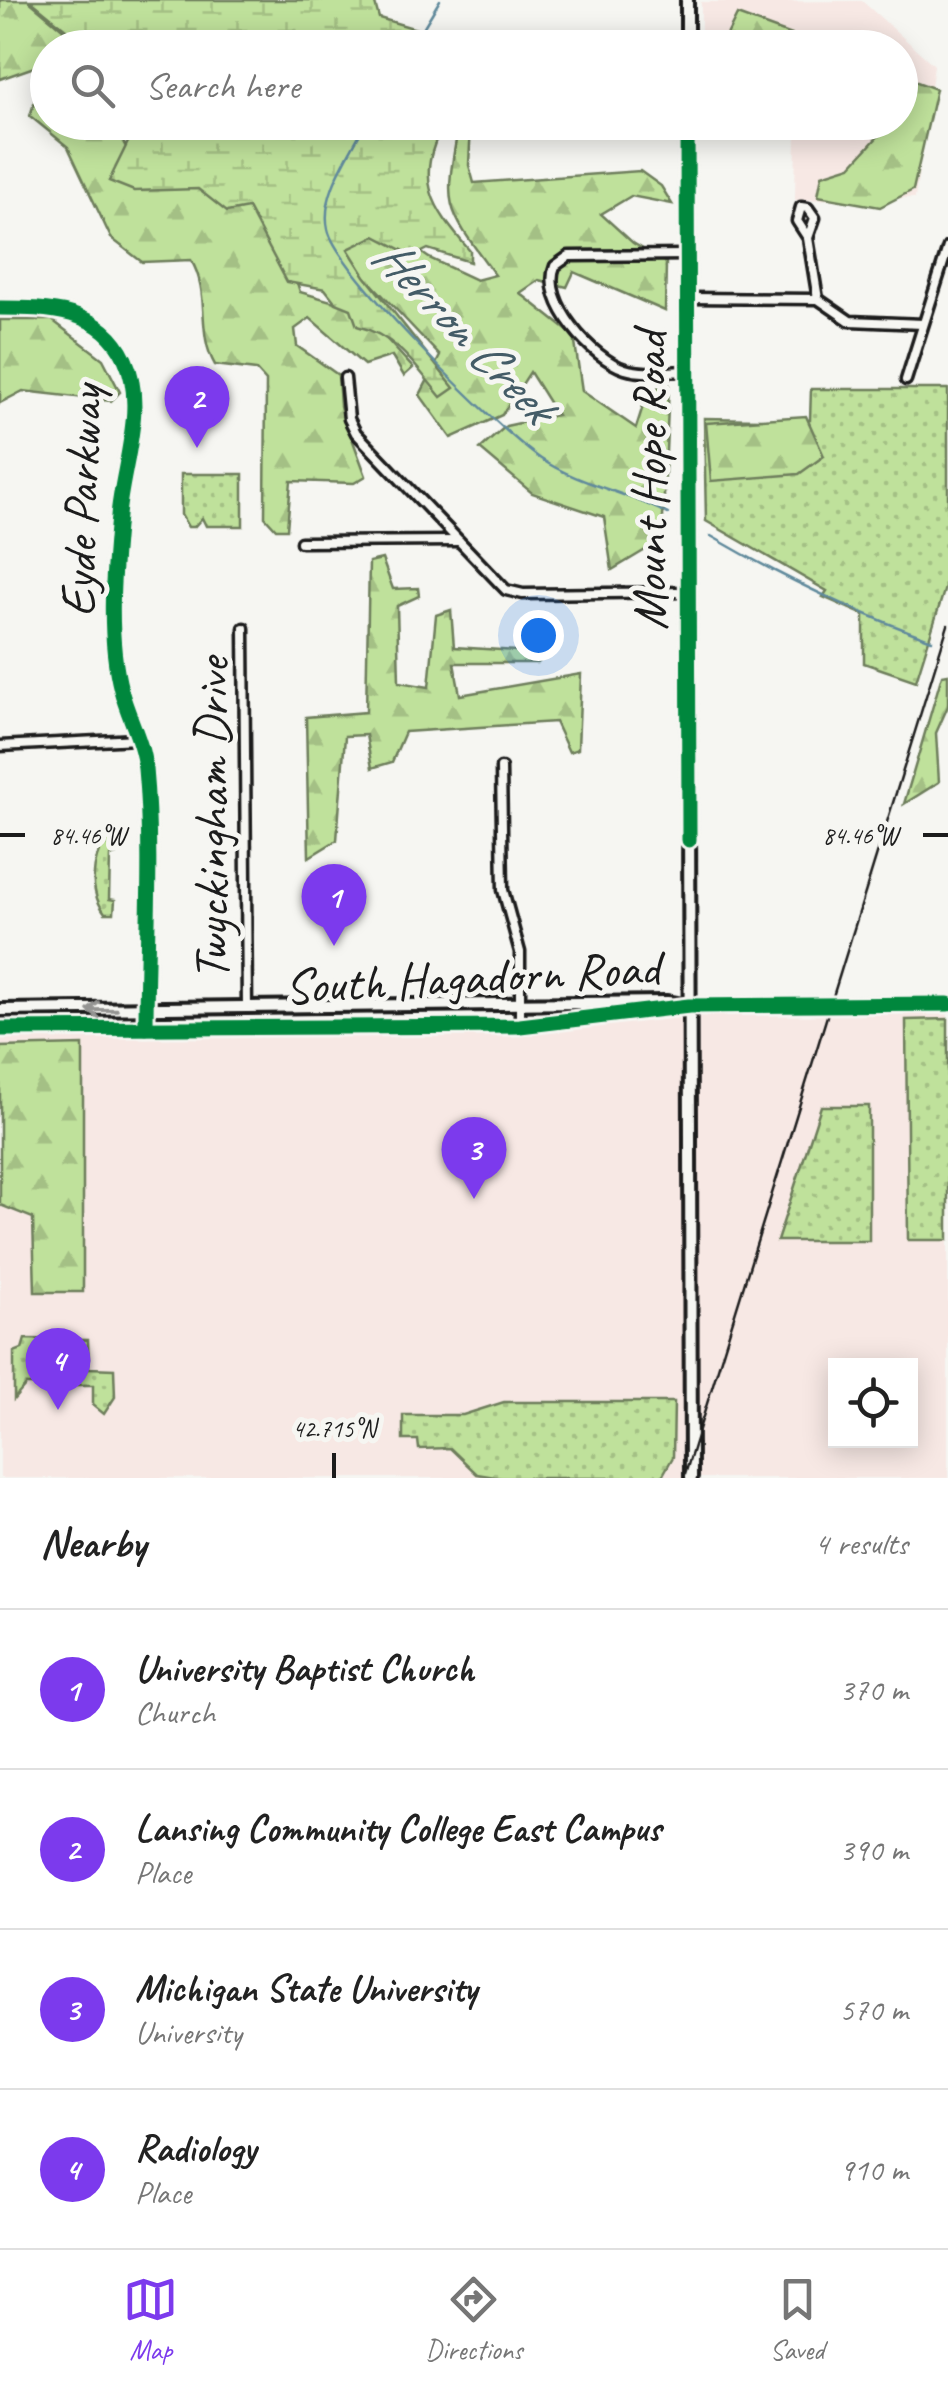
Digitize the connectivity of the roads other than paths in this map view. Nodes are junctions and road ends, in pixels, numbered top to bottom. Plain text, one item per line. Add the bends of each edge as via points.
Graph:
1 (687, 0) edge
2 (687, 30) edge
3 (687, 140) edge
4 (808, 238) dead end
5 (948, 247) edge
6 (688, 255) junction
7 (688, 298) junction
8 (818, 299) junction
9 (0, 308) edge
10 (923, 324) junction
11 (688, 371) junction
12 (345, 378) dead end
13 (906, 380) dead end
14 (459, 541) junction
15 (300, 542) dead end
16 (689, 592) junction
17 (244, 628) dead end
18 (137, 740) junction
19 (0, 746) edge
20 (501, 768) dead end
21 (948, 1004) edge
22 (520, 1006) junction
23 (689, 1006) junction
24 (372, 1007) junction
25 (247, 1008) junction
26 (146, 1009) junction
27 (214, 1009) junction
28 (0, 1010) edge
29 (60, 1010) junction
30 (370, 1026) junction
31 (520, 1026) junction
32 (214, 1027) junction
33 (52, 1028) junction
34 (146, 1028) junction
35 (0, 1029) edge
36 (691, 1478) edge

1 - 2 street
3 - 6 street, Mount Hope Road
4 - 8 street
5 - 10 street
6 - 7 street, Mount Hope Road
6 - 11 street via 569,256 555,266 550,284 561,313 617,366
7 - 8 street
7 - 11 street, Mount Hope Road
8 - 10 street via 850,320
9 - 18 street, Eyde Parkway via 76,314 125,357 133,417 117,520 114,635 120,688
10 - 13 street
11 - 16 street, Mount Hope Road
12 - 14 street via 356,433
14 - 15 street
14 - 16 street via 515,593
16 - 23 street, Mount Hope Road
17 - 25 street, Twyckingham Drive
18 - 19 street
18 - 26 street, Eyde Parkway via 146,773
20 - 22 street via 503,890 521,956
21 - 23 street, South Hagadorn Road
22 - 23 street, South Hagadorn Road
22 - 24 street, South Hagadorn Road
22 - 31 street
23 - 31 street, South Hagadorn Road
23 - 36 street, Mount Hope Road
24 - 25 street, South Hagadorn Road
24 - 30 street
25 - 27 street, South Hagadorn Road
26 - 27 street, South Hagadorn Road
26 -> 29 street, South Hagadorn Road
26 - 34 street, Eyde Parkway
27 - 32 street
28 - 29 street, South Hagadorn Road
29 - 33 street
30 - 31 street, South Hagadorn Road
30 - 32 street, South Hagadorn Road
32 - 34 street, South Hagadorn Road
33 - 34 street, South Hagadorn Road
33 - 35 street, South Hagadorn Road

